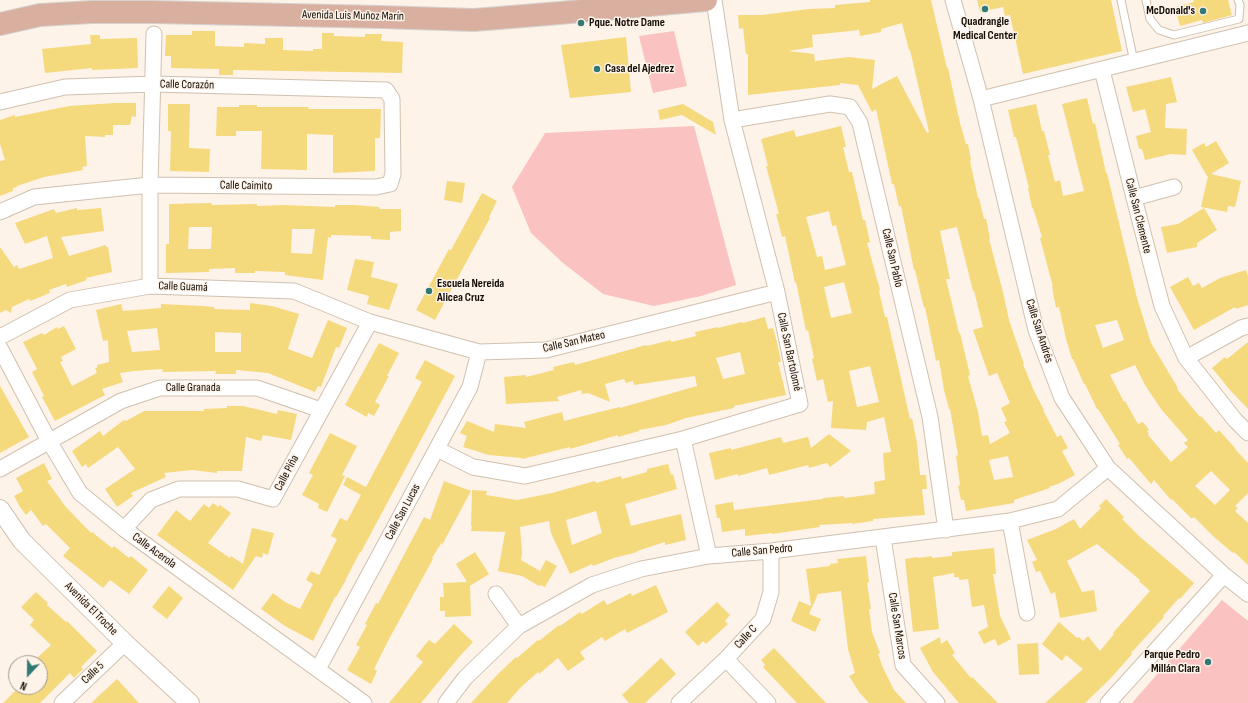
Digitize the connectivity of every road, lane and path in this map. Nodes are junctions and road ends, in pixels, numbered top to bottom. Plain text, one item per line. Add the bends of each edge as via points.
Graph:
1 (215, 0) edge
2 (555, 0) edge
3 (706, 0) edge
4 (714, 0) edge
5 (953, 0) edge
6 (1121, 0) edge
7 (1146, 0) edge
8 (1239, 3) edge
9 (1248, 3) edge
10 (54, 5) edge
11 (289, 8) junction
12 (0, 11) edge
13 (440, 12) junction
14 (0, 24) edge
15 (1248, 33) edge
16 (154, 34) dead end
17 (1134, 62) junction
18 (1102, 70) junction
19 (153, 84) junction
20 (376, 90) joint
21 (981, 99) junction
22 (0, 102) edge
23 (732, 120) junction
24 (150, 185) junction
25 (1174, 187) dead end
26 (1134, 198) junction
27 (0, 212) edge
28 (150, 286) junction
29 (777, 292) junction
30 (370, 322) junction
31 (1248, 326) edge
32 (0, 337) edge
33 (0, 348) edge
34 (479, 352) junction
35 (1186, 358) junction
36 (321, 410) junction
37 (1248, 433) edge
38 (683, 439) junction
39 (50, 441) junction
40 (437, 449) junction
41 (1108, 468) junction
42 (0, 469) edge
43 (0, 509) edge
44 (1010, 521) junction
45 (124, 529) junction
46 (946, 530) junction
47 (883, 538) junction
48 (771, 551) junction
49 (709, 556) junction
50 (1224, 575) junction
51 (496, 594) dead end
52 (1248, 594) edge
53 (1027, 613) dead end
54 (520, 626) junction
55 (124, 643) junction
56 (726, 659) junction
57 (318, 669) junction
58 (62, 703) edge
59 (190, 703) edge
60 (364, 703) edge
61 (446, 703) edge
62 (679, 703) edge
63 (768, 703) edge
64 (937, 703) edge
65 (1108, 703) edge

1 - 11 main road, Avenida Luis Muñoz Marín
2 - 13 main road, Avenida Luis Muñoz Marín
3 - 13 main road, Avenida Luis Muñoz Marín via 474,20
4 - 23 street, Calle San Bartolomé
5 - 21 street, Calle San Andrés
6 - 17 lane
7 - 8 lane via 1150,19 1159,30 1174,35 1239,19
8 - 9 lane
10 - 11 main road, Avenida Luis Muñoz Marín via 92,12
10 - 12 main road, Avenida Luis Muñoz Marín via 30,3
10 - 14 main road, Avenida Luis Muñoz Marín via 40,15
11 - 13 main road, Avenida Luis Muñoz Marín
15 - 17 street
16 - 19 street
17 - 18 street
18 - 21 street
18 - 26 street, Calle San Clemente
19 - 20 street, Calle Corazón
19 - 22 street, Calle Corazón via 65,87
19 - 24 street
20 - 24 street, Calle Caimito via 386,90 392,99 393,174 390,184 376,187
21 - 41 street, Calle San Andrés via 1036,330 1062,398
23 - 29 street, Calle San Bartolomé
23 - 46 street, Calle San Pablo via 830,104 850,107 860,123 930,417
24 - 27 street, Calle Caimito via 34,197
24 - 28 street
25 - 26 street
26 - 35 street, Calle San Clemente via 1162,306
28 - 30 street, Calle Guamá via 294,291
28 - 32 street, Calle Guamá via 70,300
29 - 34 street, Calle San Mateo via 546,350
29 - 38 street, Calle San Bartolomé via 800,404
30 - 34 street, Calle San Mateo
30 - 36 street, Calle Piña
31 - 35 street
33 - 39 street, Calle Acerola
34 - 40 street, Calle San Lucas via 470,387
35 - 37 street, Calle San Clemente
36 - 39 street, Calle Granada via 257,388 160,388 121,401
36 - 45 street, Calle Piña via 273,499 238,489 179,489 151,500
38 - 40 street, Calle San Bartolomé via 525,476 473,467
38 - 49 street
39 - 42 street, Calle Granada
39 - 45 street, Calle Acerola via 80,493
40 - 57 street, Calle San Lucas
41 - 44 street, Calle San Pedro via 1058,509
41 - 50 street, Calle San Andrés
43 - 55 street, Avenida El Troche via 22,541
44 - 46 street, Calle San Pedro
44 - 53 street
45 - 57 street, Calle Acerola
46 - 47 street, Calle San Pedro
47 - 48 street, Calle San Pedro
47 - 64 street, Calle San Marcos via 903,665
48 - 49 street, Calle San Pedro
48 - 56 street, Calle C via 771,592 763,619
49 - 54 street, Calle San Pedro via 641,569 592,585
50 - 52 street, Calle San Andrés
50 - 65 street
51 - 54 street
54 - 61 street, Calle San Pedro via 465,678
55 - 58 street, Calle 5
55 - 59 street, Avenida El Troche
56 - 62 street, Calle C
56 - 63 street
57 - 60 street, Calle Acerola

